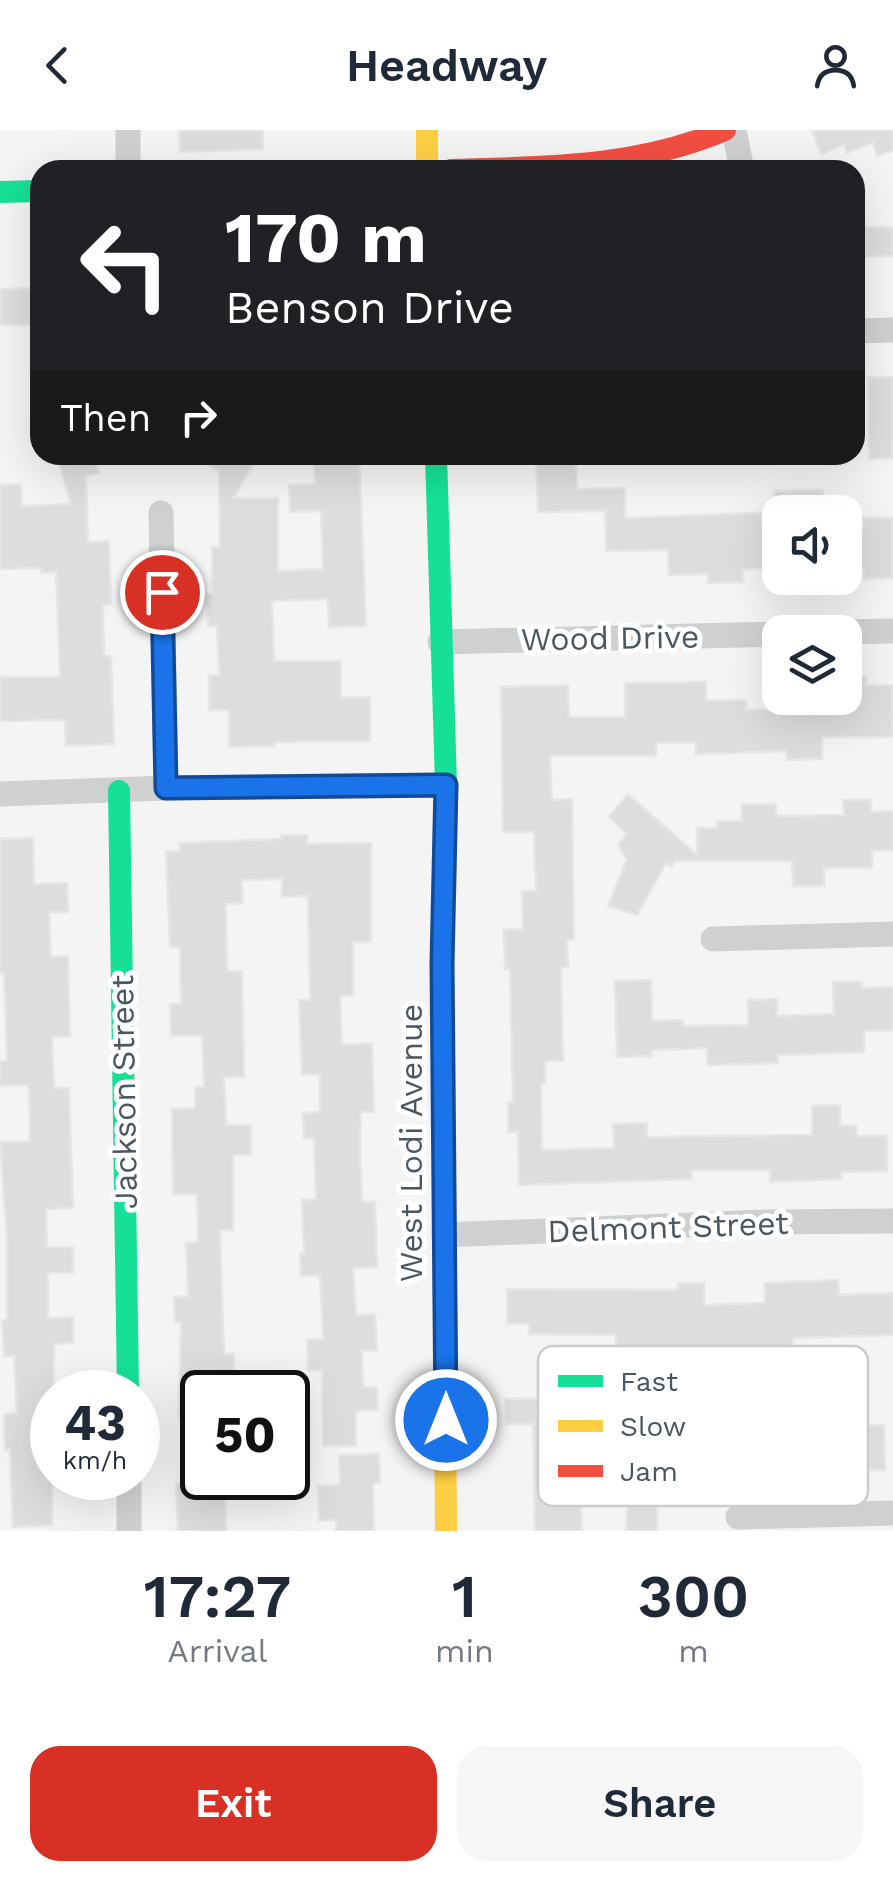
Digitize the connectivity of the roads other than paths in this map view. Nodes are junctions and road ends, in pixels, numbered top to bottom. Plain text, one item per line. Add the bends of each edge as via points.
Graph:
1 (128, 130) edge
2 (427, 130) edge
3 (726, 130) edge
4 (734, 130) edge
5 (128, 160) edge
6 (427, 160) edge
7 (638, 160) edge
8 (740, 160) edge
9 (30, 191) edge
10 (0, 192) edge
11 (893, 330) edge
12 (865, 331) edge
13 (436, 465) edge
14 (161, 514) dead end
15 (893, 631) edge
16 (862, 632) edge
17 (762, 634) edge
18 (440, 642) junction
19 (446, 785) junction
20 (166, 788) junction
21 (119, 791) junction
22 (0, 794) edge
23 (893, 934) edge
24 (713, 939) dead end
25 (893, 1220) edge
26 (444, 1235) junction
27 (128, 1370) edge
28 (129, 1500) edge
29 (893, 1514) edge
30 (738, 1517) dead end
31 (129, 1531) edge
32 (446, 1531) edge

1 - 5 street
2 - 6 main road
3 - 7 main road
4 - 8 street
9 - 10 main road
11 - 12 street
13 - 18 main road, West Lodi Avenue
14 - 20 street
15 - 16 street
17 - 18 street, Wood Drive
18 - 19 main road, West Lodi Avenue
19 - 20 street
19 - 26 main road, West Lodi Avenue
20 - 21 street
21 - 22 street
21 - 27 main road, Jackson Street
23 - 24 street
25 - 26 street, Delmont Street
26 - 32 main road, West Lodi Avenue
28 - 31 street
29 - 30 street

